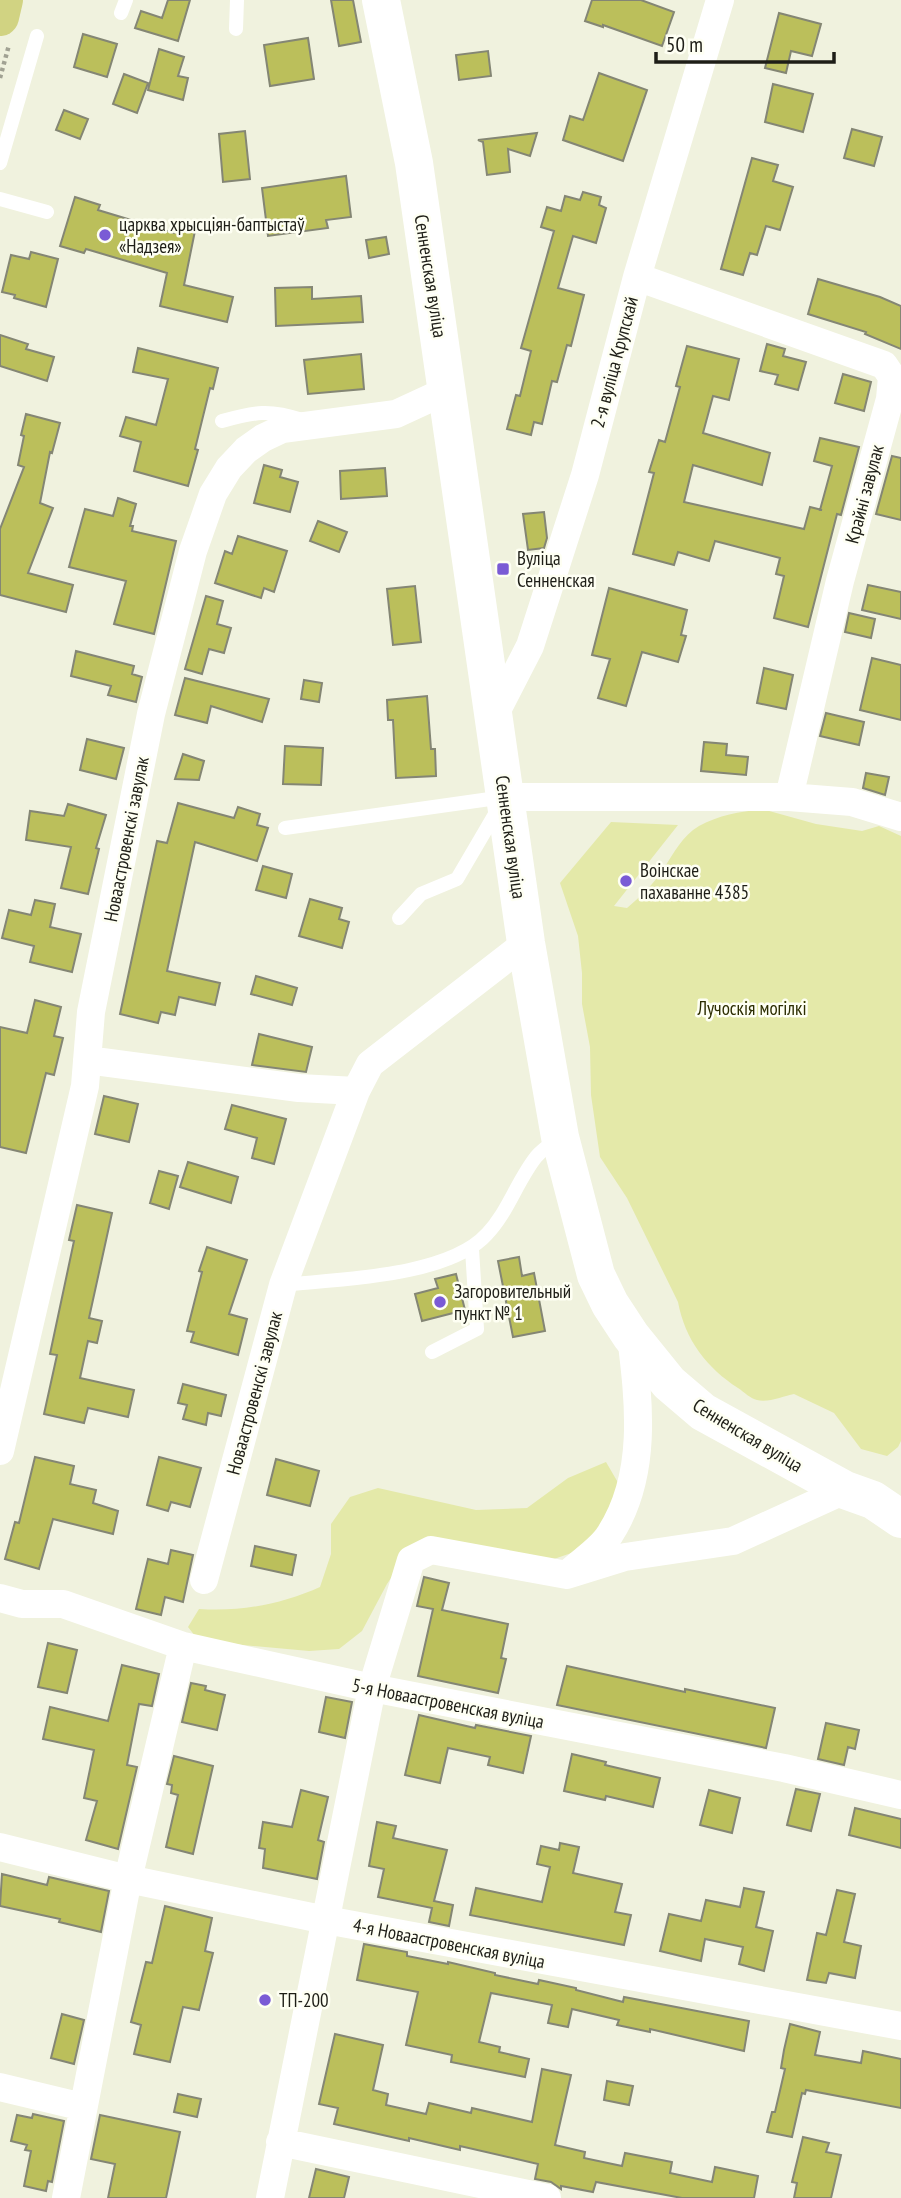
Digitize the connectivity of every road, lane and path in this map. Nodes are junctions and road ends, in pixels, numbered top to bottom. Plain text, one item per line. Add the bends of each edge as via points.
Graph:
1 (4, 0) edge
2 (237, 0) edge
3 (381, 0) edge
4 (720, 0) edge
5 (0, 17) edge
6 (236, 29) dead end
7 (37, 36) dead end
8 (0, 163) edge
9 (0, 199) edge
10 (47, 212) dead end
11 (636, 277) junction
12 (448, 390) junction
13 (222, 421) dead end
14 (320, 425) junction
15 (493, 718) junction
16 (506, 797) junction
17 (789, 797) junction
18 (901, 817) edge
19 (285, 828) dead end
20 (398, 918) dead end
21 (526, 943) junction
22 (87, 1060) junction
23 (356, 1091) junction
24 (560, 1137) junction
25 (472, 1249) junction
26 (283, 1284) junction
27 (631, 1336) junction
28 (432, 1352) dead end
29 (0, 1451) edge
30 (845, 1490) junction
31 (901, 1519) edge
32 (567, 1575) junction
33 (204, 1580) dead end
34 (0, 1598) edge
35 (183, 1646) junction
36 (372, 1688) junction
37 (901, 1795) edge
38 (0, 1847) edge
39 (128, 1879) junction
40 (326, 1920) junction
41 (901, 2026) edge
42 (0, 2087) edge
43 (83, 2107) junction
44 (281, 2142) junction
45 (66, 2198) edge
46 (270, 2198) edge
47 (547, 2198) edge

1 - 5 main road
2 - 6 lane
3 - 12 street, Сенненская вуліца via 414,163
4 - 11 street, 2-я вуліца Крупскай
7 - 8 lane
9 - 10 lane
11 - 15 street, 2-я вуліца Крупскай via 585,475 530,646
11 - 17 street, Крайні завулак via 884,365 892,377
12 - 14 street, Новаастровенскі завулак via 396,414
12 - 15 street, Сенненская вуліца
13 - 14 lane via 269,412
14 - 22 street, Новаастровенскі завулак via 282,429 263,438 229,468 213,494 193,551 151,713 91,1012
15 - 16 street, Сенненская вуліца
16 - 17 street
16 - 19 lane
16 - 20 lane via 457,879 421,894
16 - 21 street, Сенненская вуліца
17 - 18 street via 852,802
21 - 23 street, Новаастровенскі завулак via 370,1064
21 - 24 street, Сенненская вуліца
22 - 23 street via 299,1088
22 - 29 street, Новаастровенскі завулак via 85,1086
23 - 26 street, Новаастровенскі завулак
24 - 25 lane via 536,1156 500,1219
24 - 27 street, Сенненская вуліца via 596,1275
25 - 26 lane via 391,1274
25 - 28 lane via 477,1329
26 - 33 street, Новаастровенскі завулак
27 - 30 street, Сенненская вуліца via 669,1383 703,1412
27 - 32 street via 639,1425 634,1483 610,1536
30 - 31 street, Сенненская вуліца via 873,1500
30 - 32 street via 733,1541 625,1557
32 - 36 street via 431,1550 411,1560
34 - 35 street, 5-я Новаастровенская вуліца via 22,1604 62,1604
35 - 36 street, 5-я Новаастровенская вуліца
35 - 39 street
36 - 37 street, 5-я Новаастровенская вуліца
36 - 40 street
38 - 39 street, 4-я Новаастровенская вуліца
39 - 40 street, 4-я Новаастровенская вуліца
39 - 43 street
40 - 41 street, 4-я Новаастровенская вуліца
40 - 44 street
42 - 43 street
43 - 45 street
44 - 46 street
44 - 47 street

